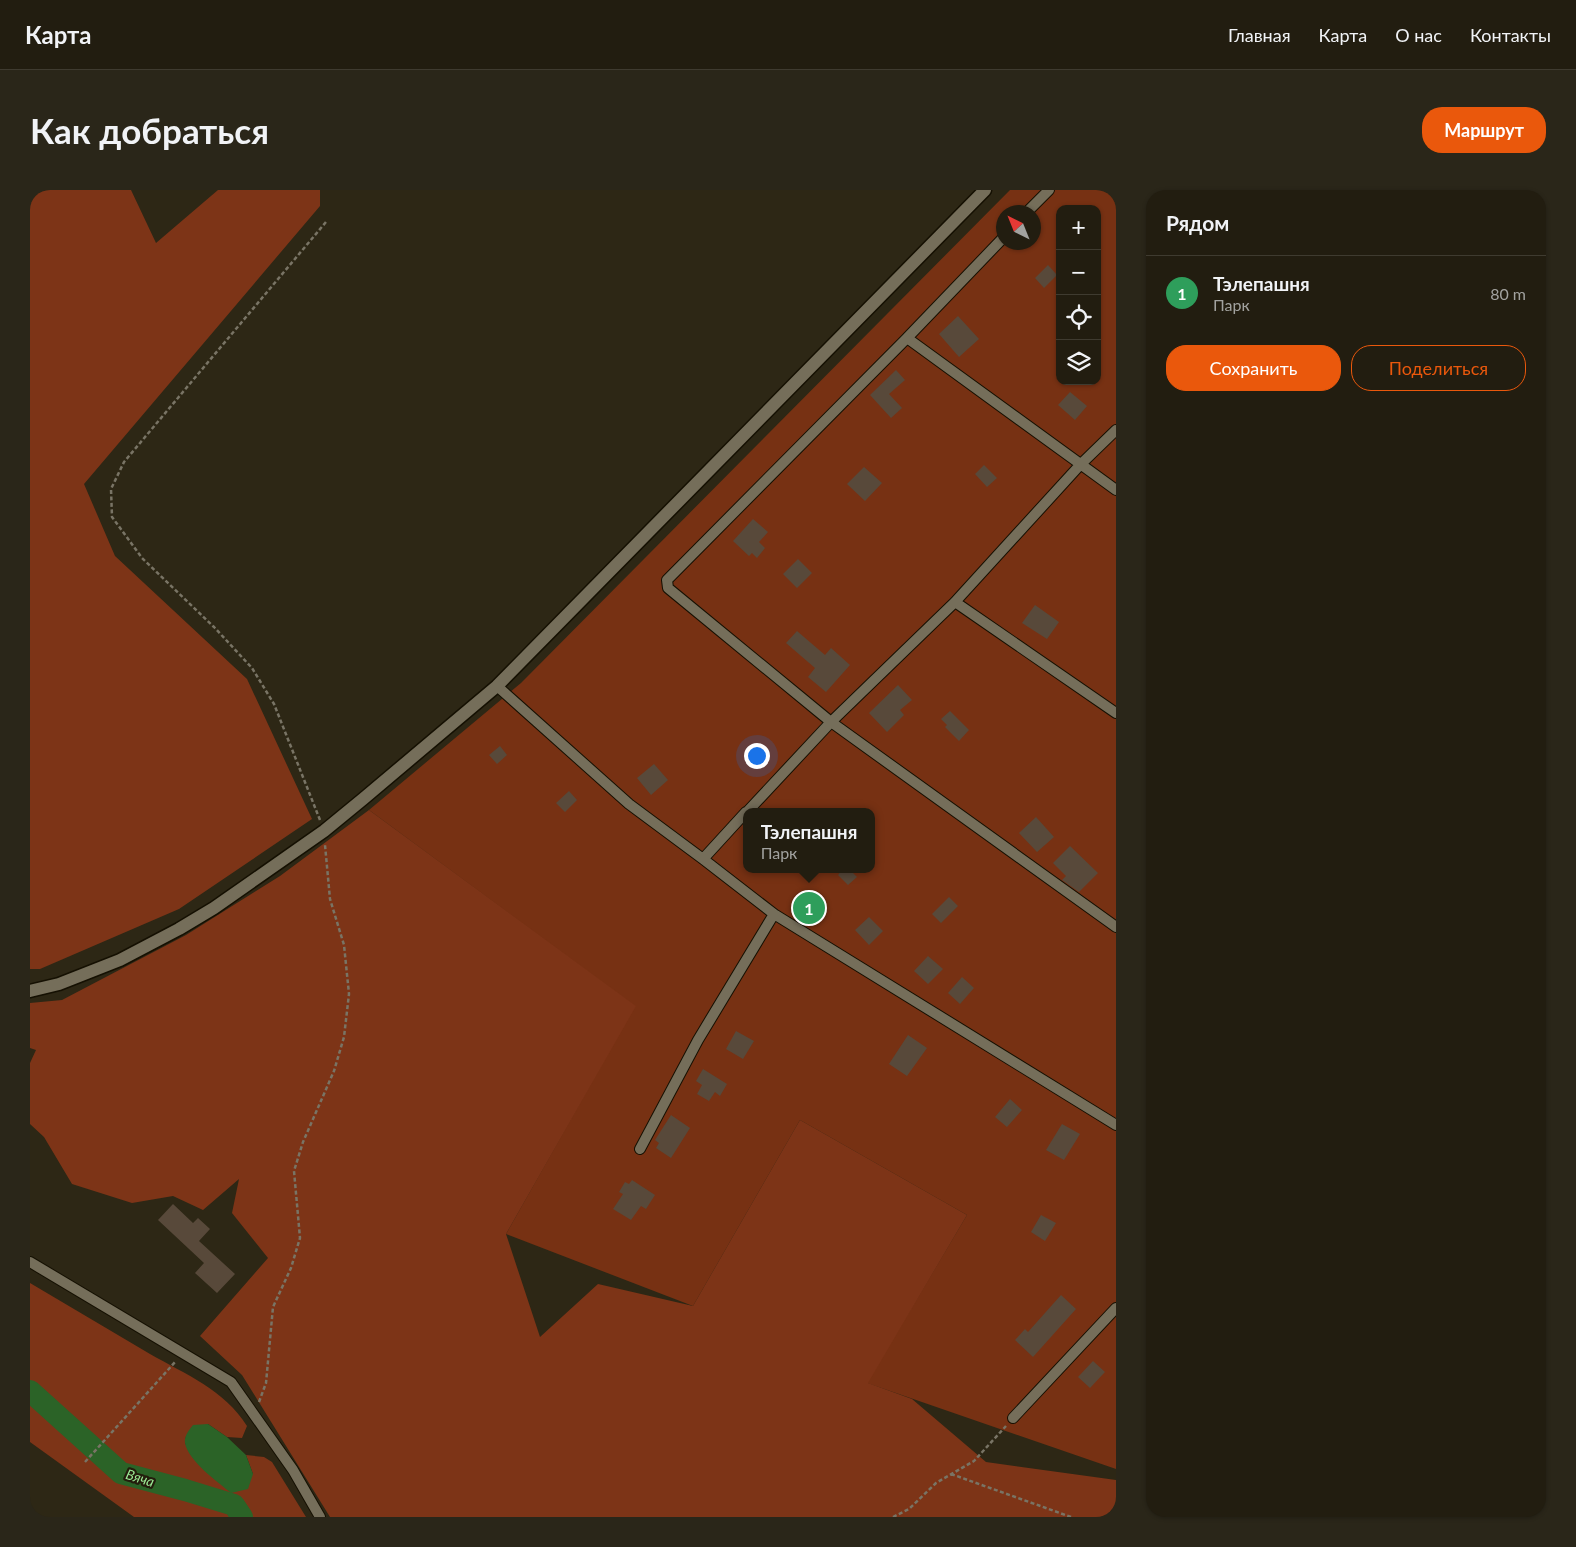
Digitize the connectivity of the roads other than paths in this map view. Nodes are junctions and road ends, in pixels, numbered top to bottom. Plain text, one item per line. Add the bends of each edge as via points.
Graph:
1 (985, 190) edge
2 (1049, 190) edge
3 (1034, 205) edge
4 (996, 245) edge
5 (907, 338) junction
6 (1116, 430) edge
7 (1080, 465) junction
8 (1116, 490) edge
9 (955, 602) junction
10 (497, 686) junction
11 (1116, 713) edge
12 (831, 722) junction
13 (751, 808) edge
14 (743, 816) edge
15 (703, 859) junction
16 (774, 914) junction
17 (1116, 927) edge
18 (30, 992) edge
19 (1116, 1125) edge
20 (640, 1150) dead end
21 (30, 1262) edge
22 (1116, 1308) edge
23 (1013, 1418) road end
24 (320, 1517) edge

1 - 10 street
2 - 3 street
4 - 5 street
5 - 7 street
5 - 12 street via 667,580 668,588 676,596
6 - 7 street
7 - 8 street
7 - 9 street
9 - 11 street
9 - 12 street
10 - 15 street via 629,804
10 - 18 street via 324,831 214,908 112,963
12 - 13 street
12 - 17 street
14 - 15 street
15 - 16 street
16 - 19 street
16 - 20 street via 698,1040
21 - 24 street via 230,1382 293,1470
22 - 23 street

